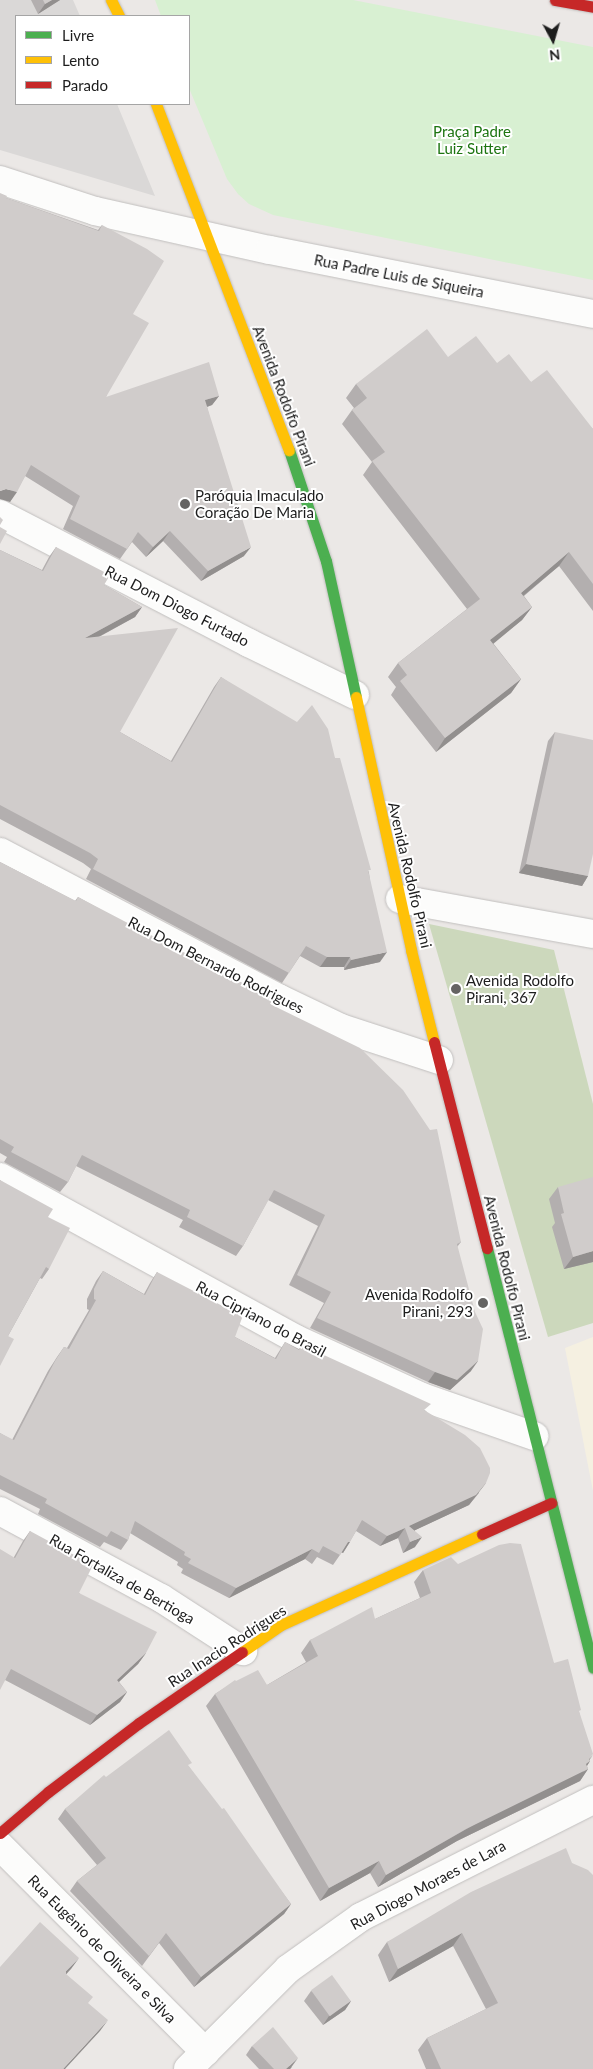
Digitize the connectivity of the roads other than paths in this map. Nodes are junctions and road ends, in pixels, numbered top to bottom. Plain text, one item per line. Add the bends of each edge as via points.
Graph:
1 (111, 0) edge
2 (555, 0) edge
3 (593, 7) edge
4 (118, 15) edge
5 (156, 105) edge
6 (0, 180) edge
7 (206, 235) junction
8 (593, 314) edge
9 (0, 514) edge
10 (355, 695) junction
11 (0, 852) edge
12 (400, 899) junction
13 (593, 934) edge
14 (439, 1060) junction
15 (0, 1177) edge
16 (534, 1436) junction
17 (551, 1503) junction
18 (0, 1511) edge
19 (242, 1651) junction
20 (593, 1668) edge
21 (593, 1800) edge
22 (0, 1832) edge
23 (0, 1846) edge
24 (196, 2060) edge

1 - 4 main road
2 - 3 main road
5 - 7 main road, Avenida Rodolfo Pirani
6 - 7 street, Rua Padre Luis de Siqueira via 95,211
7 - 8 street, Rua Padre Luis de Siqueira
7 - 10 main road, Avenida Rodolfo Pirani via 303,488 326,562
9 - 10 street, Rua Dom Diogo Furtado
10 - 12 main road, Avenida Rodolfo Pirani
11 - 14 street, Rua Dom Bernardo Rodrigues via 332,1024
12 - 13 street
12 - 14 main road, Avenida Rodolfo Pirani
14 - 16 main road, Avenida Rodolfo Pirani
15 - 16 street, Rua Cipriano do Brasil via 296,1339 422,1397
16 - 17 main road, Avenida Rodolfo Pirani
17 - 19 main road, Rua Inacio Rodrigues via 281,1625
17 - 20 main road, Avenida Rodolfo Pirani
18 - 19 street, Rua Fortaliza de Bertioga via 160,1598
19 - 22 main road, Rua Inacio Rodrigues via 139,1723
21 - 24 street, Rua Diogo Moraes de Lara via 361,1917 288,1969
23 - 24 street, Rua Eugênio de Oliveira e Silva

